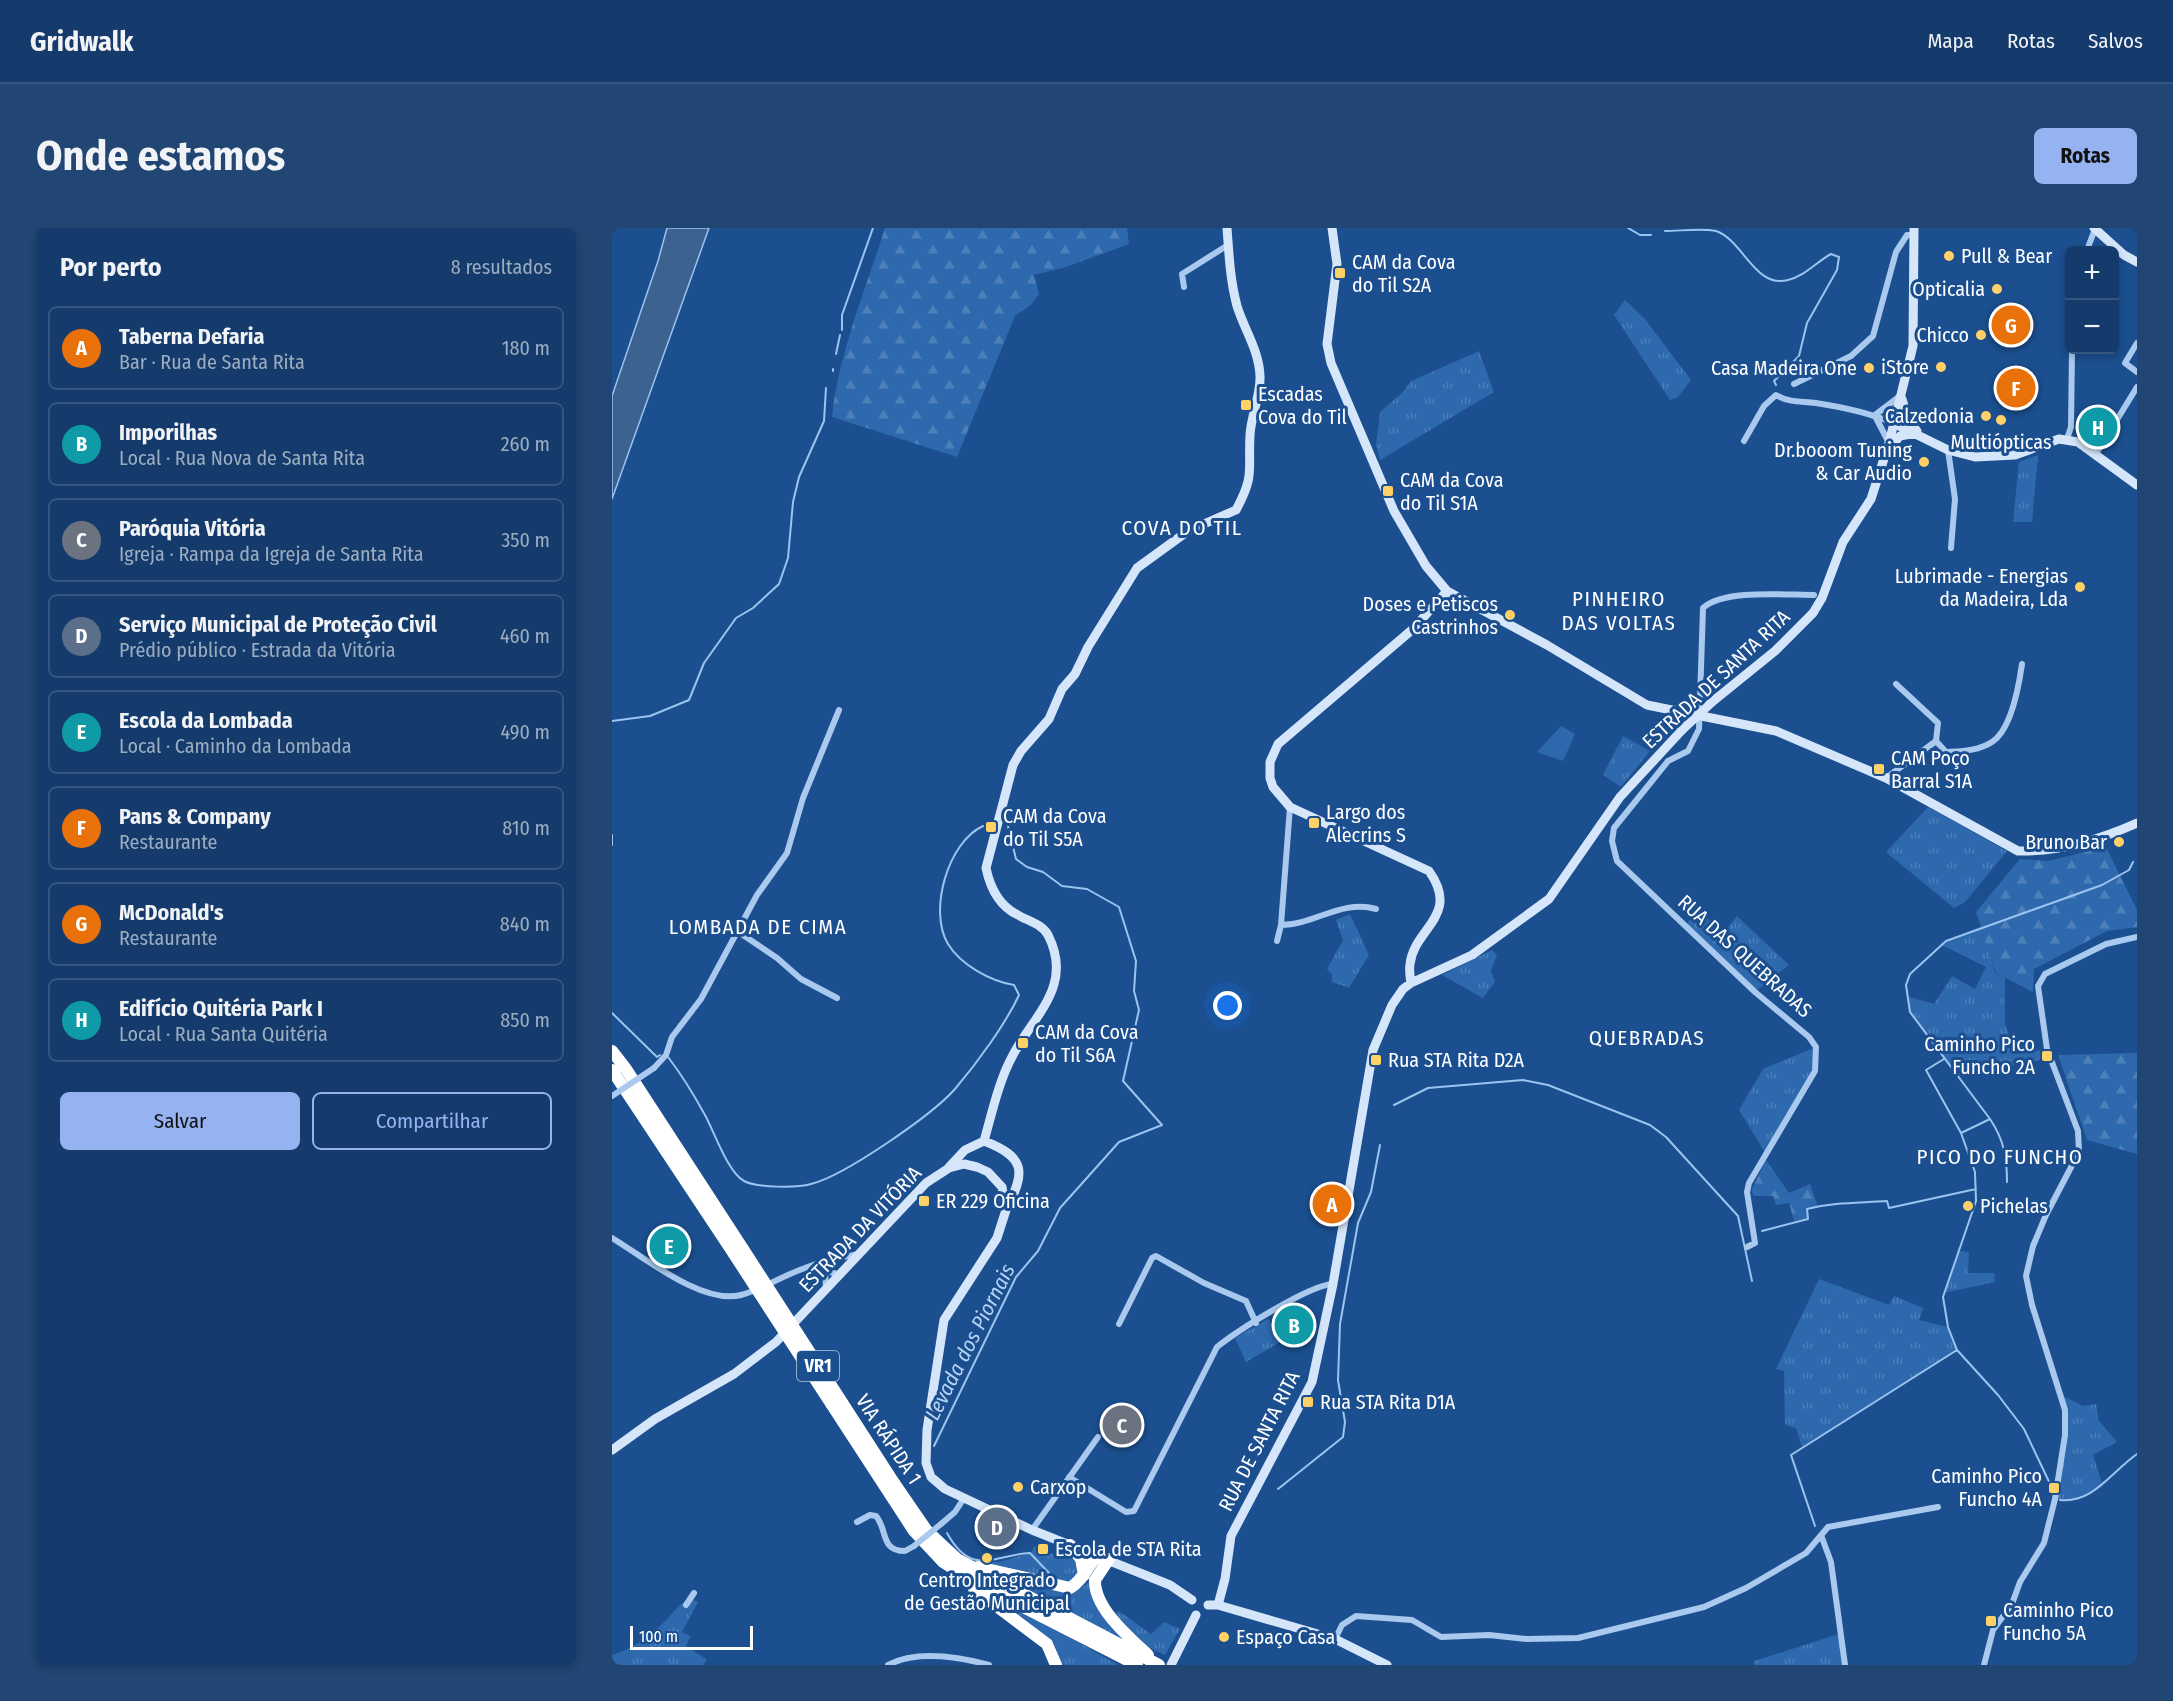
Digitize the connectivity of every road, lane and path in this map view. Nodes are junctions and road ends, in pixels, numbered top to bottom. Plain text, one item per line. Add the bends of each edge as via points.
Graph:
1 (1227, 228) edge
2 (1332, 228) edge
3 (2095, 229) edge
4 (1913, 232) edge
5 (1228, 245) junction
6 (2089, 246) edge
7 (2137, 262) edge
8 (1184, 287) dead end
9 (2137, 343) edge
10 (2072, 354) edge
11 (2137, 372) edge
12 (1794, 384) dead end
13 (1776, 386) dead end
14 (2137, 387) edge
15 (1776, 394) junction
16 (1901, 395) junction
17 (1881, 411) junction
18 (1875, 416) junction
19 (1893, 423) junction
20 (1919, 433) junction
21 (2067, 439) junction
22 (1744, 441) dead end
23 (1889, 443) junction
24 (1948, 450) junction
25 (1886, 453) junction
26 (2096, 454) junction
27 (2137, 484) edge
28 (1951, 548) dead end
29 (1447, 591) junction
30 (1814, 594) dead end
31 (2022, 664) dead end
32 (1896, 684) dead end
33 (839, 710) dead end
34 (1700, 716) junction
35 (1936, 741) junction
36 (1886, 777) junction
37 (1290, 807) junction
38 (2137, 823) edge
39 (1376, 909) dead end
40 (1281, 926) junction
41 (737, 932) junction
42 (2137, 937) edge
43 (1278, 941) dead end
44 (1411, 983) junction
45 (837, 998) dead end
46 (612, 1051) edge
47 (612, 1070) edge
48 (612, 1096) edge
49 (984, 1142) junction
50 (973, 1146) junction
51 (974, 1166) junction
52 (949, 1168) junction
53 (1006, 1210) junction
54 (612, 1238) edge
55 (1747, 1247) dead end
56 (738, 1252) junction
57 (860, 1254) junction
58 (805, 1268) junction
59 (825, 1269) junction
60 (841, 1275) junction
61 (1333, 1284) junction
62 (826, 1290) junction
63 (1256, 1323) junction
64 (1119, 1324) dead end
65 (1098, 1437) dead end
66 (612, 1450) edge
67 (1069, 1477) junction
68 (964, 1498) junction
69 (1938, 1507) dead end
70 (857, 1522) dead end
71 (1032, 1530) junction
72 (1821, 1535) junction
73 (1070, 1545) junction
74 (1104, 1557) junction
75 (954, 1564) junction
76 (1084, 1575) junction
77 (694, 1593) dead end
78 (1192, 1600) junction
79 (686, 1605) dead end
80 (1213, 1605) junction
81 (1196, 1615) junction
82 (1335, 1639) junction
83 (1052, 1651) junction
84 (888, 1665) edge
85 (989, 1665) edge
86 (1046, 1665) edge
87 (1056, 1665) edge
88 (1137, 1665) edge
89 (1158, 1665) edge
90 (1170, 1665) edge
91 (1387, 1665) edge
92 (1845, 1665) edge
93 (1984, 1665) edge

1 - 5 street
2 - 29 street via 1337,264 1327,344 1331,363 1394,511 1426,566
3 - 6 street
3 - 7 street
4 - 12 street via 1896,252 1878,321 1867,344 1832,367
4 - 16 street, ESTRADA DE SANTA RITA via 1913,346
5 - 8 street via 1182,274
5 - 49 street via 1238,309 1260,374 1251,422 1252,472 1236,510 1188,531 1137,568 1088,647 1076,674 1062,688 1049,719 1012,765 986,868 998,899 1047,934 1054,952 1055,984 1031,1030 1013,1054
9 - 11 street via 2124,363
10 - 21 street via 2071,427
13 - 15 street
14 - 26 street
15 - 18 street via 1787,401
15 - 22 street via 1764,406
16 - 17 street
16 - 19 street, ESTRADA DE SANTA RITA
16 - 20 street via 1908,420
17 - 18 street
17 - 19 street
18 - 19 street
18 - 23 street
19 - 20 street
19 - 23 street, ESTRADA DE SANTA RITA
20 - 24 street
20 - 25 street via 1900,436
21 - 24 street via 2000,458
21 - 26 street
23 - 25 street, ESTRADA DE SANTA RITA
24 - 28 street via 1954,499
25 - 44 street, ESTRADA DE SANTA RITA, bridge via 1870,499 1843,542 1814,613 1682,730 1620,797 1549,899 1472,955
26 - 27 street
29 - 34 street via 1647,705
29 - 37 street via 1413,629 1278,744 1270,762 1270,778
30 - 34 street via 1726,597 1712,600 1704,608
31 - 35 street via 2018,698 1994,741 1973,750 1946,752
32 - 35 street via 1938,723
33 - 41 street via 803,798 788,853 757,895
34 - 36 street via 1776,731
34 - 55 street, RUA DAS QUEBRADAS via 1699,729 1688,751 1668,761 1614,828 1612,841 1617,861 1816,1047 1815,1071 1749,1183 1755,1243
35 - 36 street
36 - 38 street via 2018,851 2096,839
37 - 40 street
37 - 44 street via 1429,871 1437,882 1438,911 1412,956
39 - 40 street via 1347,907
40 - 43 street
41 - 45 street via 801,979
41 - 48 street, bridge via 701,999 672,1037 666,1054 654,1068
42 - 93 street via 2106,944 2045,974 2038,986 2047,1048 2078,1131 2079,1152 2033,1246 2026,1276 2065,1410 2065,1435 2044,1543 2020,1582 2012,1604 1993,1630
44 - 61 street, RUA DE SANTA RITA via 1392,1005 1373,1050
46 - 56 highway, VIA RÁPIDA 1 / VR1
47 - 56 highway, VIA RÁPIDA 1 / VR1
49 - 50 street
49 - 53 street via 1012,1155 1020,1169
50 - 51 street
50 - 52 street
51 - 52 street, ESTRADA DA VITÓRIA
51 - 53 street via 996,1178
52 - 57 street, ESTRADA DA VITÓRIA via 926,1183
53 - 68 street via 997,1238 944,1320 930,1402 926,1455 929,1473 945,1489
54 - 58 street via 689,1285 714,1294 740,1295
56 - 75 highway, VIA RÁPIDA 1 / VR1, bridge via 890,1486
57 - 58 street
57 - 60 street, ESTRADA DA VITÓRIA
58 - 59 street
59 - 60 street
59 - 62 street
60 - 62 street, ESTRADA DA VITÓRIA
61 - 63 street via 1312,1289
61 - 80 street, RUA DE SANTA RITA via 1312,1382 1231,1536 1225,1580
62 - 66 street, ESTRADA DA VITÓRIA via 754,1361 655,1419
63 - 64 street via 1246,1301 1156,1256
63 - 67 street via 1217,1347 1134,1511 1126,1512
65 - 67 street
67 - 71 street
68 - 70 street, bridge via 955,1512 905,1551 890,1547 876,1516
68 - 71 street
69 - 72 street via 1828,1527
71 - 73 street
72 - 82 street via 1806,1553 1704,1607 1578,1638 1442,1637 1412,1620 1356,1616 1342,1625
72 - 92 street via 1832,1562
73 - 74 street
73 - 76 highway via 1081,1560
74 - 76 highway
74 - 78 street via 1181,1591
74 - 89 highway via 1095,1580 1097,1595
75 - 76 highway via 1062,1588 1070,1588
75 - 83 highway
75 - 88 highway, VIA RÁPIDA 1 / VR1
75 - 89 highway, VIA RÁPIDA 1 / VR1
77 - 79 street
78 - 80 street via 1204,1598
78 - 81 street via 1190,1608
80 - 81 street
80 - 82 street
81 - 90 street
82 - 91 street
83 - 86 highway
83 - 87 highway
84 - 85 street via 931,1657 961,1657

